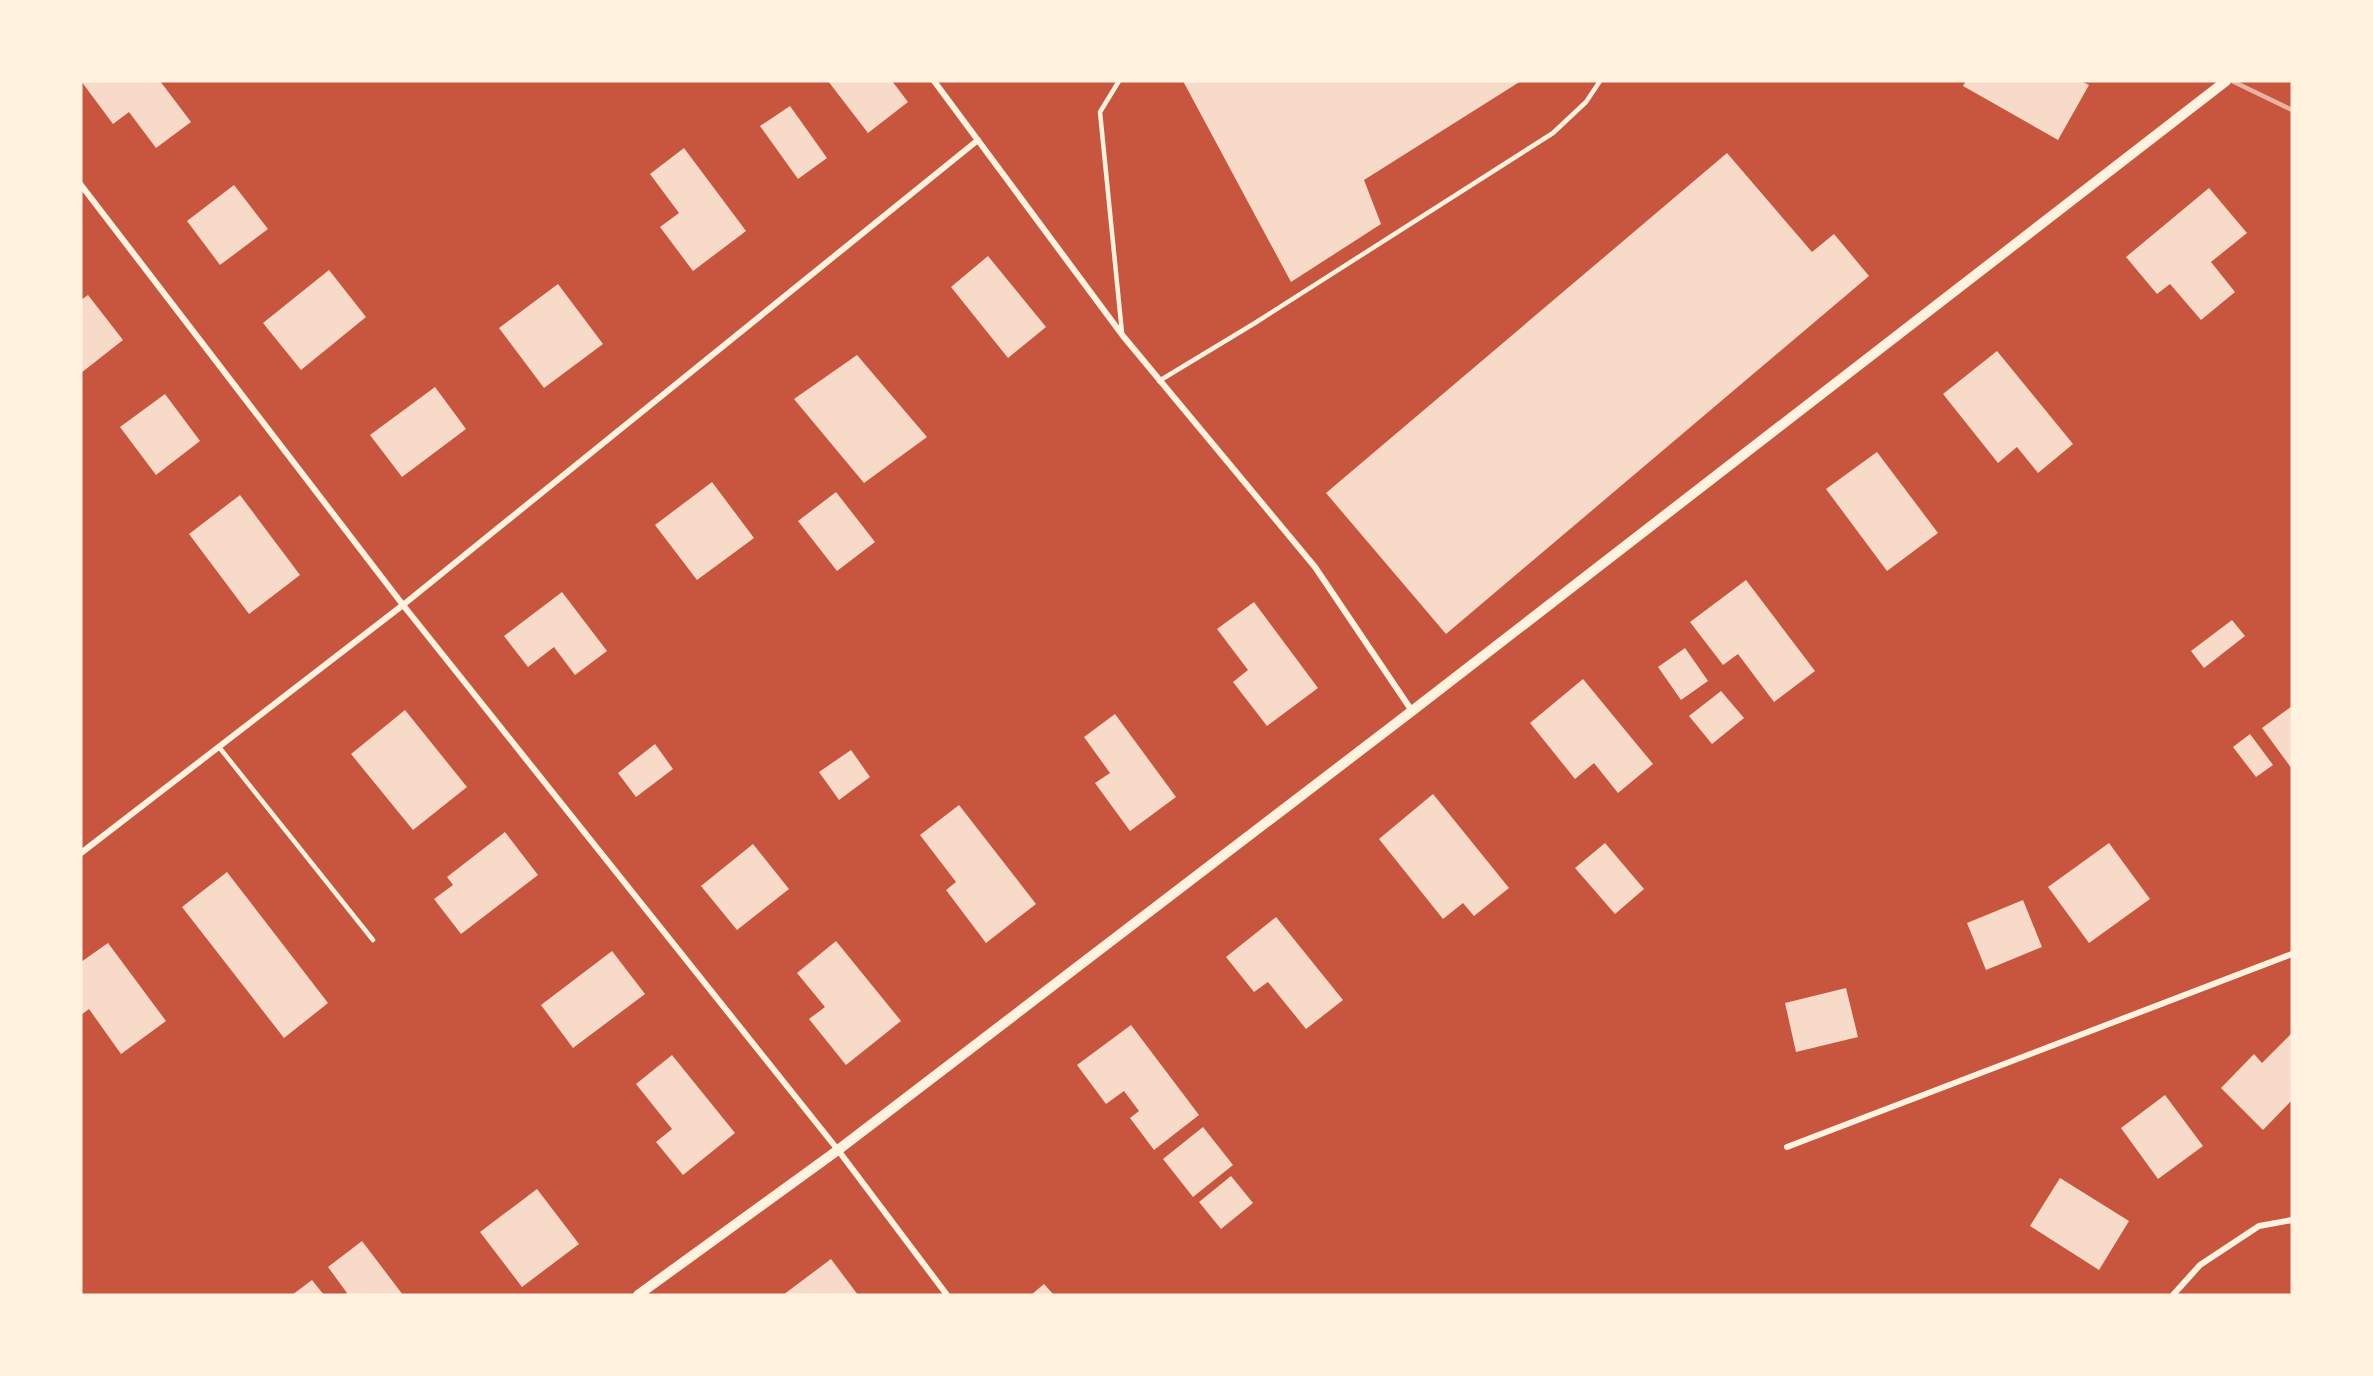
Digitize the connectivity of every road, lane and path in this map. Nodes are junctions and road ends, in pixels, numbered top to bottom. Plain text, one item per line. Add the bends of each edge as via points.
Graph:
1 (934, 81) edge
2 (1119, 81) edge
3 (1600, 81) edge
4 (2226, 81) edge
5 (978, 140) junction
6 (81, 184) edge
7 (1123, 336) junction
8 (1159, 381) junction
9 (403, 605) junction
10 (1412, 711) junction
11 (219, 747) junction
12 (81, 853) edge
13 (373, 940) dead end
14 (2292, 954) edge
15 (1787, 1147) dead end
16 (838, 1150) junction
17 (2292, 1220) edge
18 (638, 1295) edge
19 (947, 1295) edge
20 (2173, 1295) edge

1 - 5 street
2 - 7 lane via 1100,112
3 - 8 lane via 1586,102 1553,133
4 - 10 street
5 - 7 street
5 - 9 street
6 - 9 street
7 - 8 street
8 - 10 street via 1315,567
9 - 11 street
9 - 16 street
10 - 16 street
11 - 12 street
11 - 13 lane
14 - 15 street
16 - 18 street
16 - 19 street
17 - 20 street via 2259,1226 2200,1265

